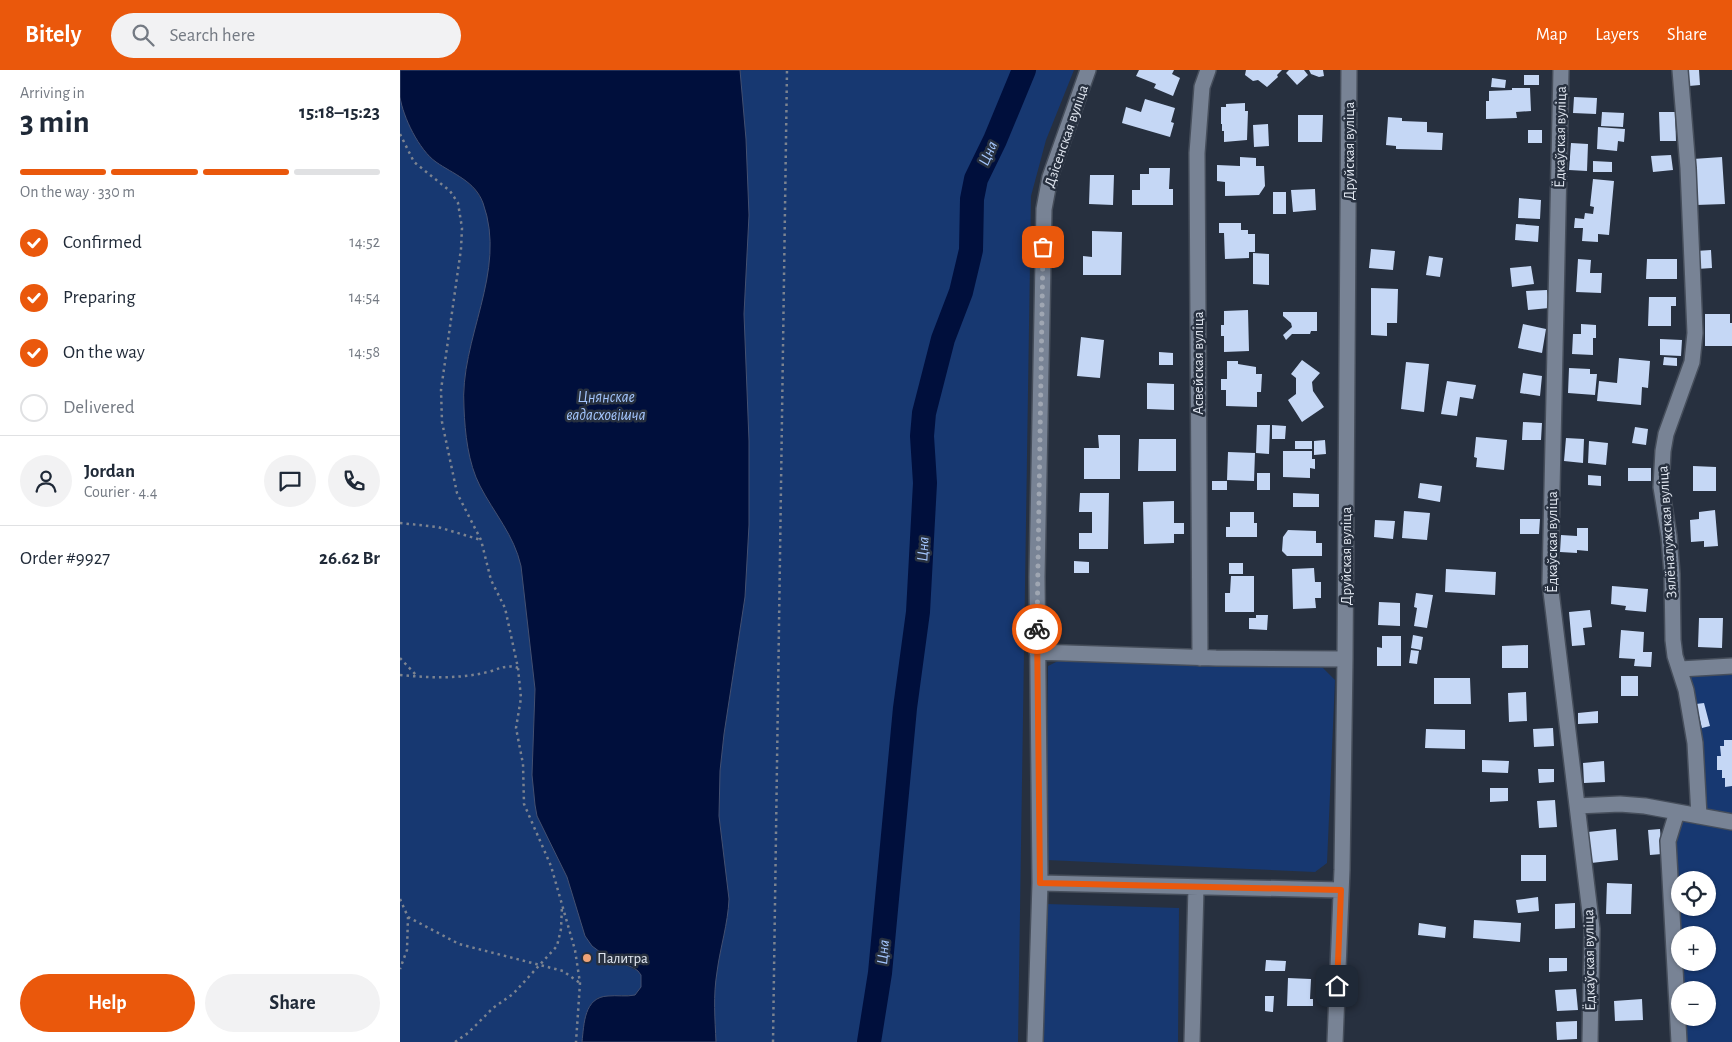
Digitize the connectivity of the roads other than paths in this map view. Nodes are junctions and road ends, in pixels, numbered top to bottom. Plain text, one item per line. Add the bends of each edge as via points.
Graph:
1 (1088, 70) edge
2 (1208, 70) edge
3 (1349, 70) edge
4 (1561, 70) edge
5 (1680, 70) edge
6 (1037, 652) junction
7 (1200, 658) junction
8 (1345, 659) junction
9 (1732, 666) edge
10 (1680, 669) junction
11 (1577, 806) junction
12 (1677, 812) junction
13 (1699, 816) junction
14 (1732, 822) edge
15 (1040, 883) junction
16 (1196, 886) junction
17 (1341, 890) junction
18 (1035, 1042) edge
19 (1192, 1042) edge
20 (1335, 1042) edge
21 (1590, 1042) edge
22 (1679, 1042) edge

1 - 6 street, Дзісенская вуліца via 1050,177 1044,209
2 - 7 street, Асвейская вуліца via 1202,86 1197,152
3 - 8 street, Друйская вуліца
4 - 11 street, Ёдкаўская вуліца via 1550,583
5 - 10 street, Зялёналужская вуліца via 1695,333 1692,362 1666,434 1661,477 1672,574 1673,640
6 - 7 street
6 - 15 street, Дзісенская вуліца
7 - 8 street
8 - 17 street, Друйская вуліца
9 - 10 street
10 - 13 street, Зялёналужская вуліца via 1695,742
11 - 12 street via 1620,804
11 - 21 street, Ёдкаўская вуліца via 1592,929
12 - 13 street
12 - 22 street via 1668,841
13 - 14 street
15 - 16 street
15 - 18 street, Дзісенская вуліца
16 - 17 street
16 - 19 street
17 - 20 street, Друйская вуліца

